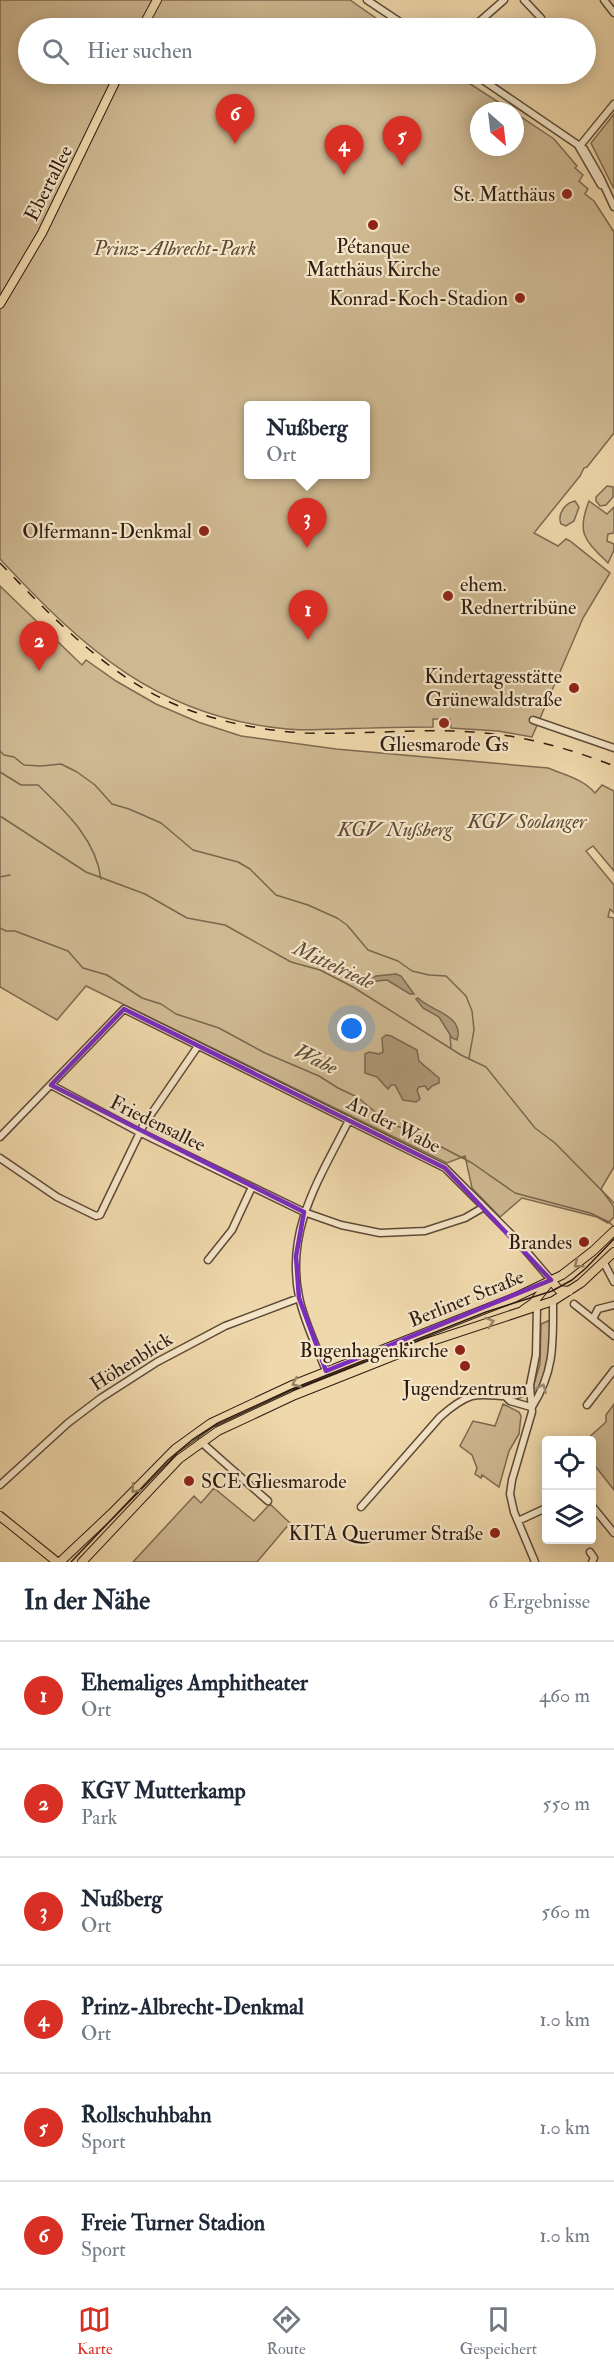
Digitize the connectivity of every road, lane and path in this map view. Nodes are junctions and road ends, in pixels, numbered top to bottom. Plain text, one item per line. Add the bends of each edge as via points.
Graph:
1 (157, 0) edge
2 (367, 0) edge
3 (504, 0) edge
4 (524, 0) edge
5 (604, 0) edge
6 (614, 13) edge
7 (147, 18) edge
8 (396, 18) edge
9 (483, 18) edge
10 (541, 18) dead end
11 (114, 84) edge
12 (488, 84) edge
13 (614, 104) edge
14 (579, 147) junction
15 (614, 207) edge
16 (0, 304) edge
17 (533, 720) dead end
18 (614, 748) edge
19 (198, 1046) junction
20 (51, 1085) junction
21 (349, 1120) junction
22 (139, 1132) junction
23 (0, 1137) edge
24 (0, 1158) edge
25 (252, 1187) junction
26 (484, 1208) junction
27 (304, 1212) junction
28 (613, 1232) edge
29 (614, 1252) edge
30 (208, 1260) dead end
31 (604, 1263) junction
32 (614, 1282) edge
33 (552, 1284) junction
34 (571, 1291) junction
35 (526, 1292) junction
36 (540, 1295) junction
37 (299, 1298) junction
38 (553, 1301) junction
39 (574, 1304) dead end
40 (614, 1305) edge
41 (537, 1307) junction
42 (519, 1313) junction
43 (593, 1319) junction
44 (614, 1336) edge
45 (614, 1370) edge
46 (326, 1371) junction
47 (530, 1385) junction
48 (505, 1396) junction
49 (517, 1396) junction
50 (587, 1405) dead end
51 (531, 1407) junction
52 (201, 1442) junction
53 (0, 1485) edge
54 (268, 1501) dead end
55 (361, 1507) dead end
56 (542, 1510) edge
57 (596, 1512) edge
58 (0, 1516) edge
59 (518, 1521) junction
60 (614, 1533) edge
61 (590, 1552) dead end
62 (59, 1562) edge
63 (82, 1562) edge
64 (535, 1562) edge
65 (592, 1562) edge

1 - 7 main road
2 - 8 street
3 - 9 street
4 - 10 street
5 - 6 street
11 - 16 main road, Ebertallee via 42,233
12 - 14 street
13 - 14 street
14 - 15 street
17 - 18 street
19 - 20 street, An der Wabe via 124,1009
19 - 21 street, An der Wabe
19 - 22 street
20 - 22 street, Friedensallee
20 - 23 street
21 - 26 street, An der Wabe via 445,1168
21 - 27 street
22 - 24 street via 100,1215 96,1216 57,1197
22 - 25 street, Friedensallee
25 - 27 street, Friedensallee
25 - 30 street via 232,1230
26 - 27 street, Friedensallee via 446,1225 404,1233 361,1230
26 - 33 street, An der Wabe via 528,1252
27 - 37 street via 296,1256
28 -> 33 main road, Berliner Straße
29 - 31 main road, Berliner Straße
31 - 32 street
31 - 34 main road, Berliner Straße
33 - 34 main road via 559,1290
33 - 35 main road, Berliner Straße
33 - 36 main road
33 - 38 main road
34 - 38 main road, Berliner Straße
35 - 36 main road
35 - 46 main road, Berliner Straße
36 - 38 main road
36 - 41 main road
36 - 42 main road
37 - 46 street
37 - 53 street, Höhenblick via 225,1326 157,1362 68,1423
38 - 41 main road, Berliner Straße
51 -> 38 street via 541,1392 553,1349
39 - 43 street
40 - 43 street via 598,1309
41 - 42 main road, Berliner Straße
41 - 47 street via 536,1355
52 -> 42 main road, Berliner Straße via 235,1421 295,1395 426,1342
43 - 44 street
45 - 50 street
46 -> 62 main road, Berliner Straße via 230,1412 192,1435
47 - 49 street
47 - 51 street
48 - 49 street
48 - 51 street
48 - 55 street via 473,1396 448,1410
49 - 51 street
51 - 59 street via 511,1488
52 - 54 street
52 - 63 main road, Berliner Straße via 164,1474
56 - 59 street
57 - 60 street
58 - 62 main road
59 - 64 street
61 - 65 street

